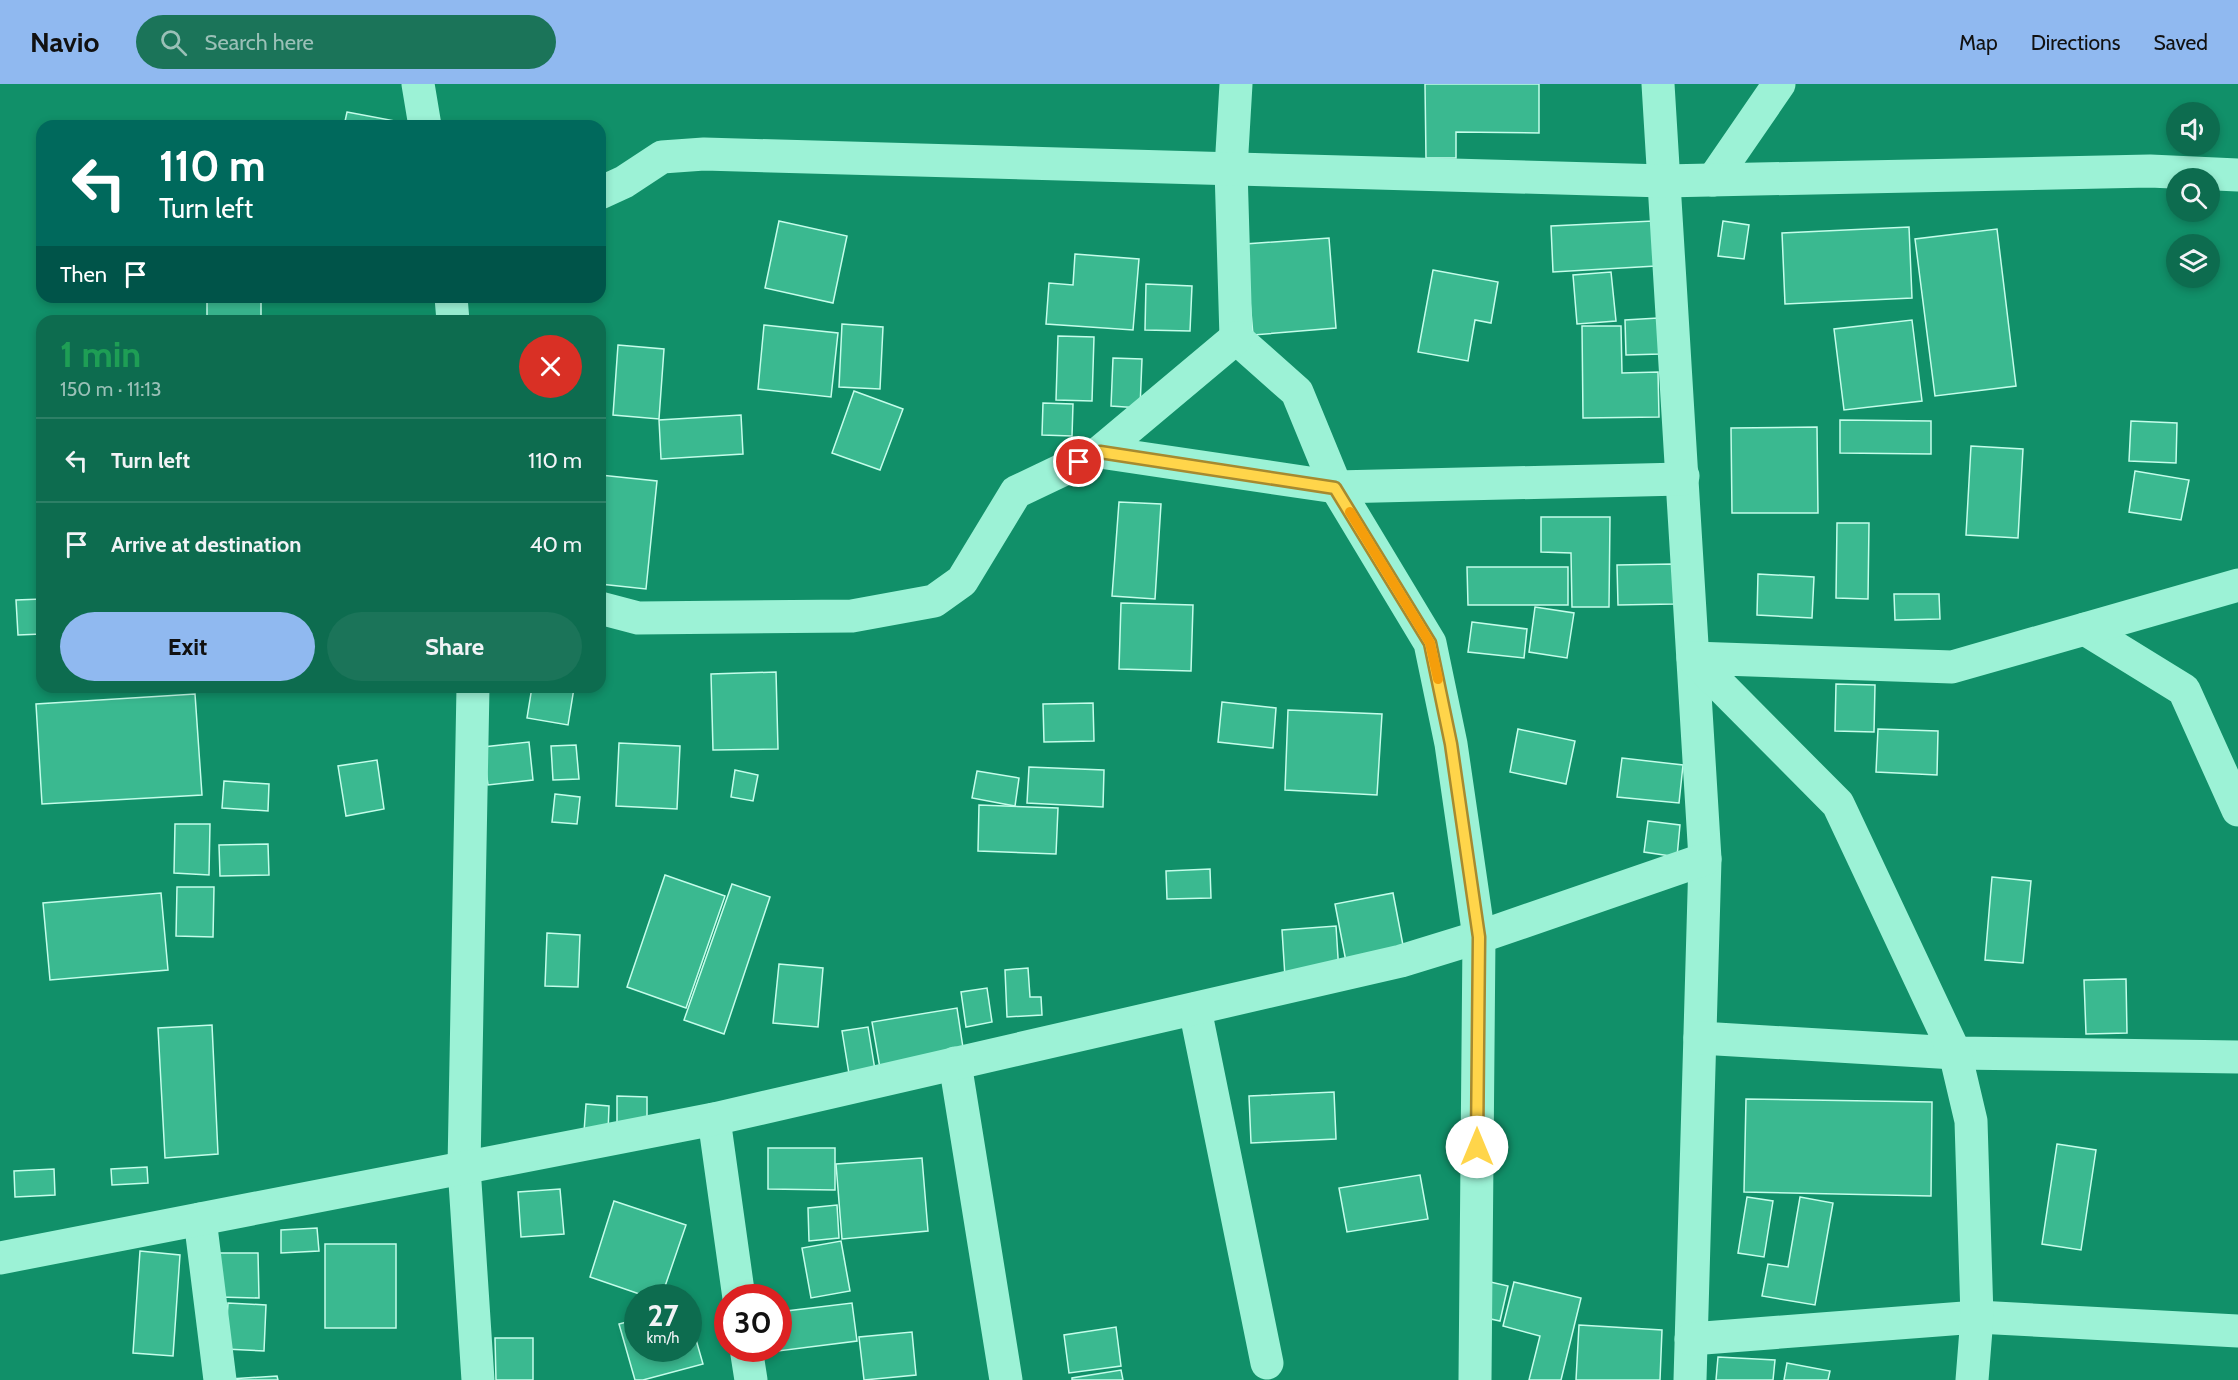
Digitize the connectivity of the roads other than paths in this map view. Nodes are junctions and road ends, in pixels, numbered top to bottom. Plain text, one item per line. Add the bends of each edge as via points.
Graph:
1 (418, 84) edge
2 (1236, 84) edge
3 (1658, 84) edge
4 (1779, 84) edge
5 (424, 120) edge
6 (1231, 169) junction
7 (2238, 175) edge
8 (1713, 180) junction
9 (1664, 181) junction
10 (606, 190) edge
11 (1236, 338) junction
12 (1100, 452) junction
13 (1683, 477) junction
14 (1335, 488) junction
15 (2238, 585) edge
16 (606, 610) edge
17 (2085, 629) junction
18 (1693, 658) junction
19 (473, 693) edge
20 (2238, 810) edge
21 (1705, 859) junction
22 (1479, 937) junction
23 (1195, 1009) junction
24 (1700, 1038) junction
25 (1955, 1053) junction
26 (2238, 1057) edge
27 (955, 1063) junction
28 (714, 1119) junction
29 (464, 1167) junction
30 (200, 1219) junction
31 (0, 1258) edge
32 (737, 1284) edge
33 (1977, 1317) junction
34 (2238, 1331) edge
35 (1691, 1339) junction
36 (748, 1362) edge
37 (1267, 1363) dead end
38 (220, 1380) edge
39 (478, 1380) edge
40 (751, 1380) edge
41 (1006, 1380) edge
42 (1475, 1380) edge
43 (1690, 1380) edge
44 (1972, 1380) edge

1 - 5 street
2 - 6 street
3 - 9 street
4 - 8 street
6 - 9 street
6 - 10 street via 704,154 662,157
6 - 11 street
7 - 8 street via 2150,171
8 - 9 street
9 - 13 street
11 - 12 street
11 - 14 street via 1297,392
12 - 14 street
12 - 16 street via 1016,492 962,581 934,601 852,616 639,618
13 - 14 street
13 - 18 street
14 - 22 street via 1430,643 1451,744
15 - 17 street
17 - 18 street via 1952,667
17 - 20 street via 2184,690
18 - 21 street
18 - 25 street via 1838,804
19 - 29 street
21 - 22 street
21 - 24 street
22 - 23 street via 1401,962
22 - 42 street
23 - 27 street
23 - 37 street
24 - 25 street
24 - 35 street
25 - 26 street
25 - 33 street via 1971,1121
27 - 28 street
27 - 41 street
28 - 29 street
28 - 32 street
29 - 30 street
29 - 39 street
30 - 31 street
30 - 38 street
33 - 34 street
33 - 35 street
33 - 44 street
35 - 43 street
36 - 40 street

